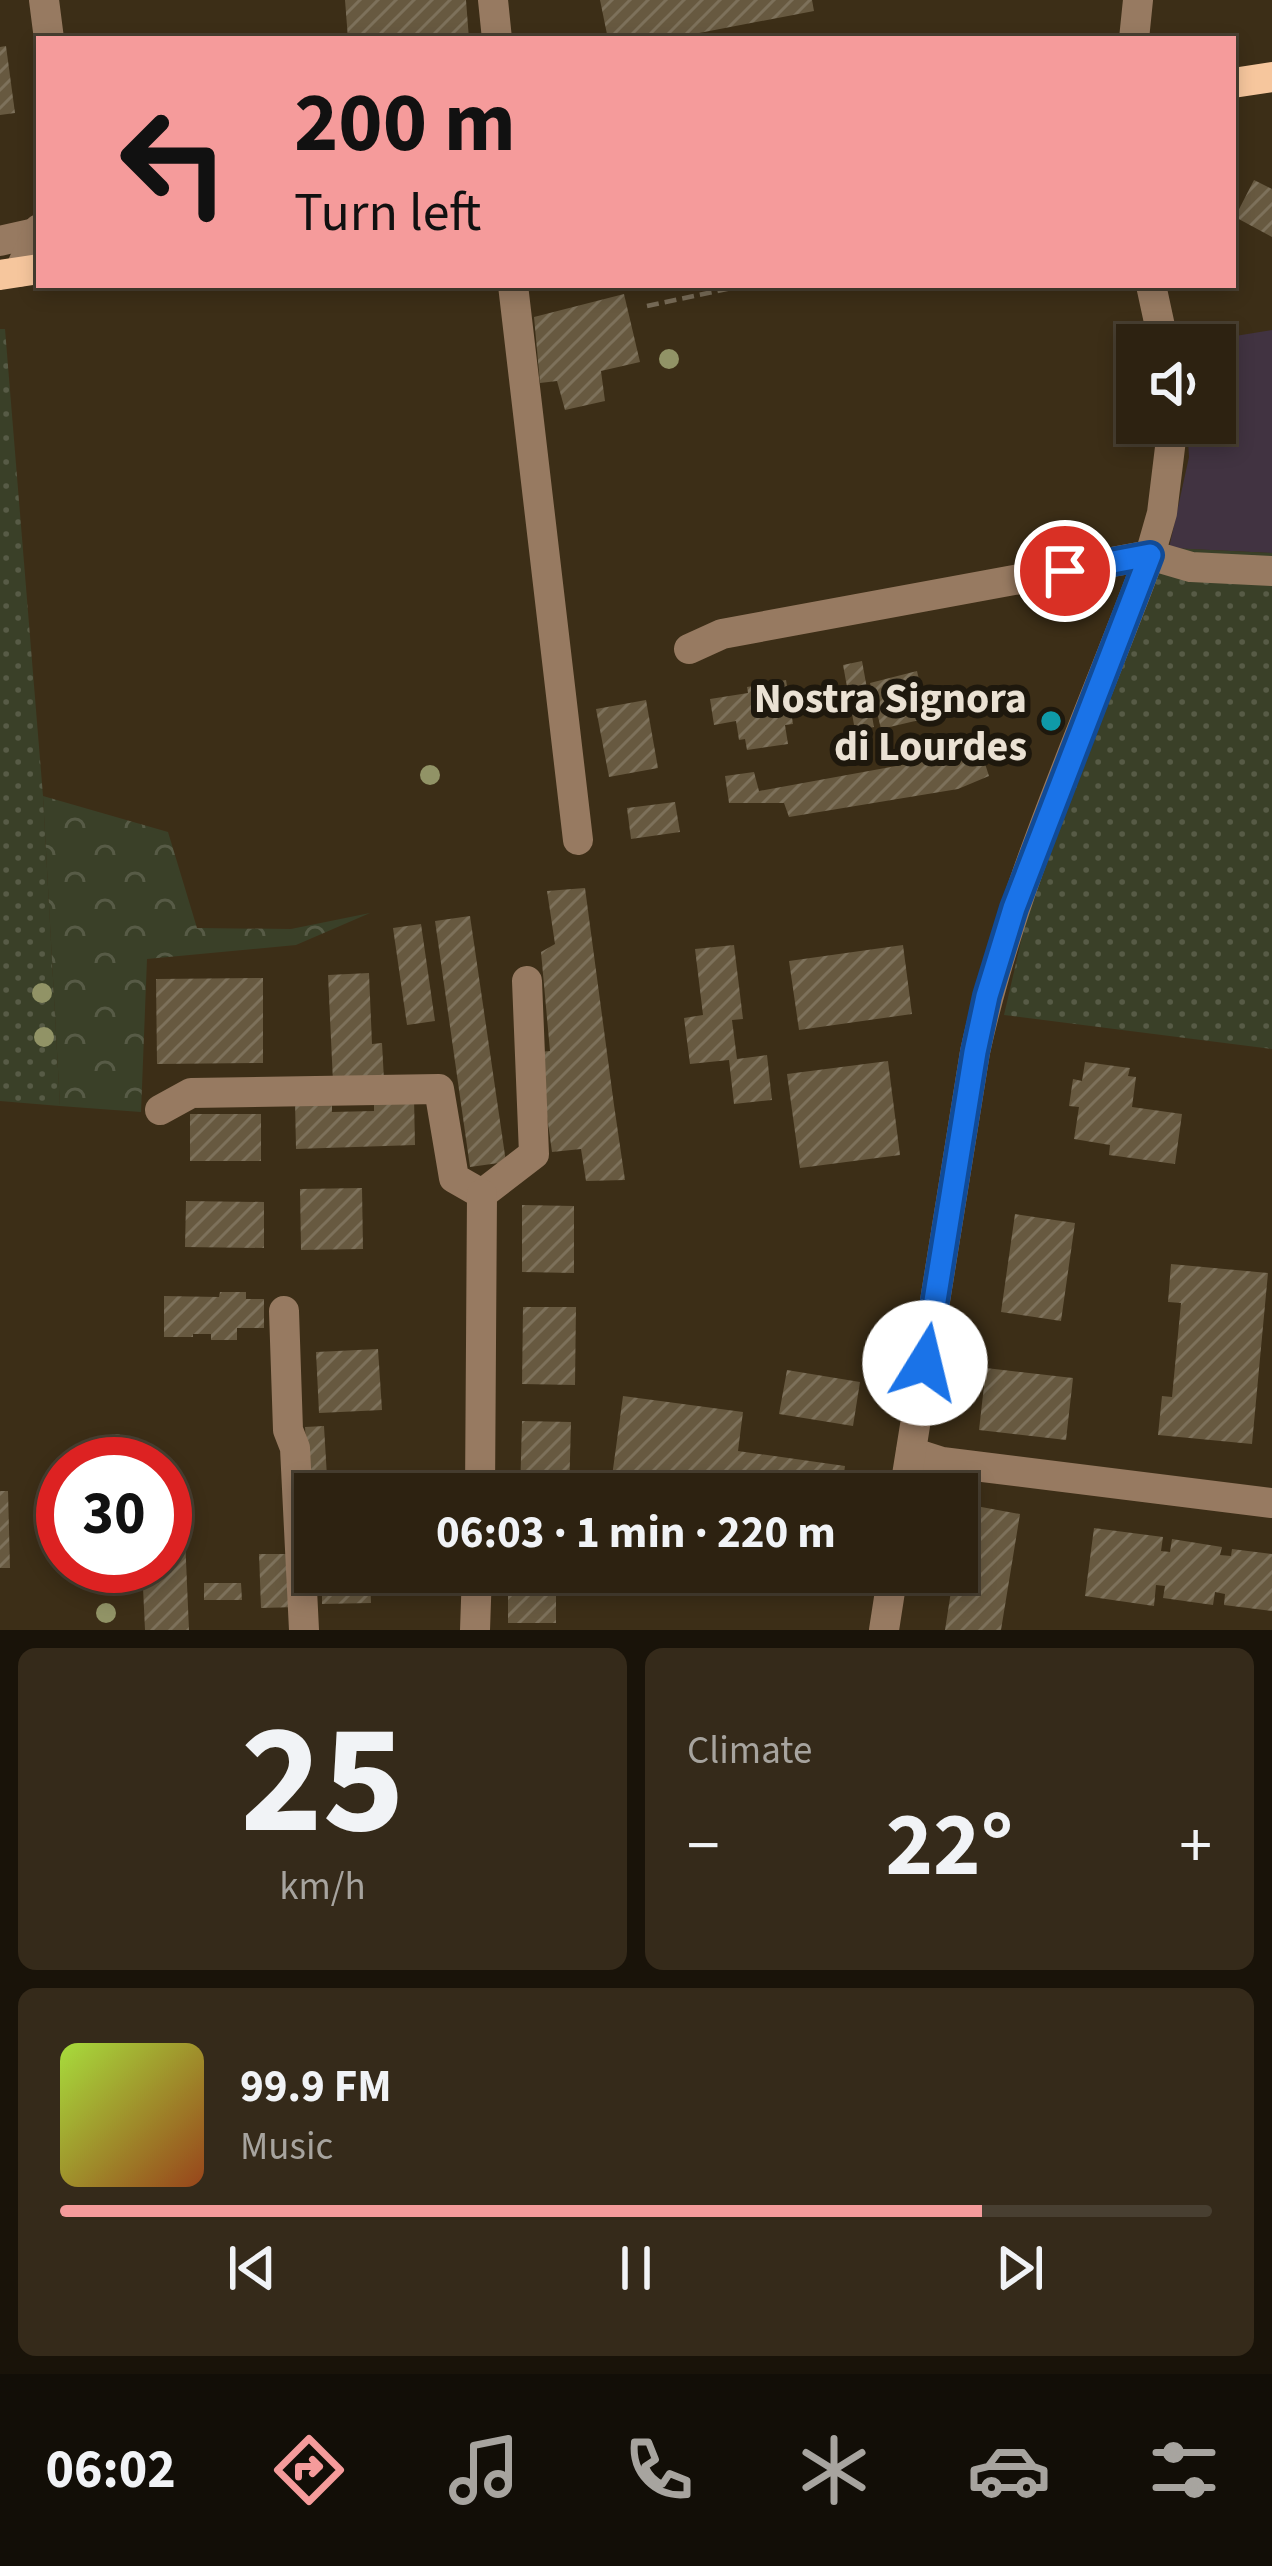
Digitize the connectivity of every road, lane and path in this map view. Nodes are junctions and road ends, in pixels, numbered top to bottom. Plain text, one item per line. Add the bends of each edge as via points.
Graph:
1 (44, 0) edge
2 (493, 0) edge
3 (1138, 0) edge
4 (49, 36) edge
5 (497, 36) edge
6 (1134, 36) edge
7 (1272, 77) edge
8 (1236, 83) edge
9 (36, 232) edge
10 (36, 237) edge
11 (0, 241) edge
12 (19, 272) edge
13 (513, 288) edge
14 (732, 288) edge
15 (1152, 288) edge
16 (647, 306) dead end
17 (1159, 324) edge
18 (1170, 444) edge
19 (1150, 555) junction
20 (1272, 571) edge
21 (689, 649) dead end
22 (578, 840) dead end
23 (527, 980) dead end
24 (160, 1110) dead end
25 (482, 1194) junction
26 (284, 1311) dead end
27 (911, 1452) junction
28 (480, 1473) edge
29 (908, 1473) edge
30 (1272, 1503) edge
31 (476, 1593) edge
32 (890, 1593) edge
33 (304, 1630) edge
34 (475, 1630) edge
35 (884, 1630) edge

1 - 4 street
2 - 5 street
3 - 6 street
7 - 8 main road
9 - 11 street
10 - 12 street
13 - 22 street
14 - 16 path
15 - 17 street
18 - 19 street
19 - 20 street via 1191,567
19 - 21 street via 722,634
19 - 27 street via 987,996
23 - 25 street via 534,1154
24 - 25 street via 191,1093 439,1089 454,1178
25 - 28 street
26 - 33 street
27 - 29 street
27 - 30 street
31 - 34 street
32 - 35 street

